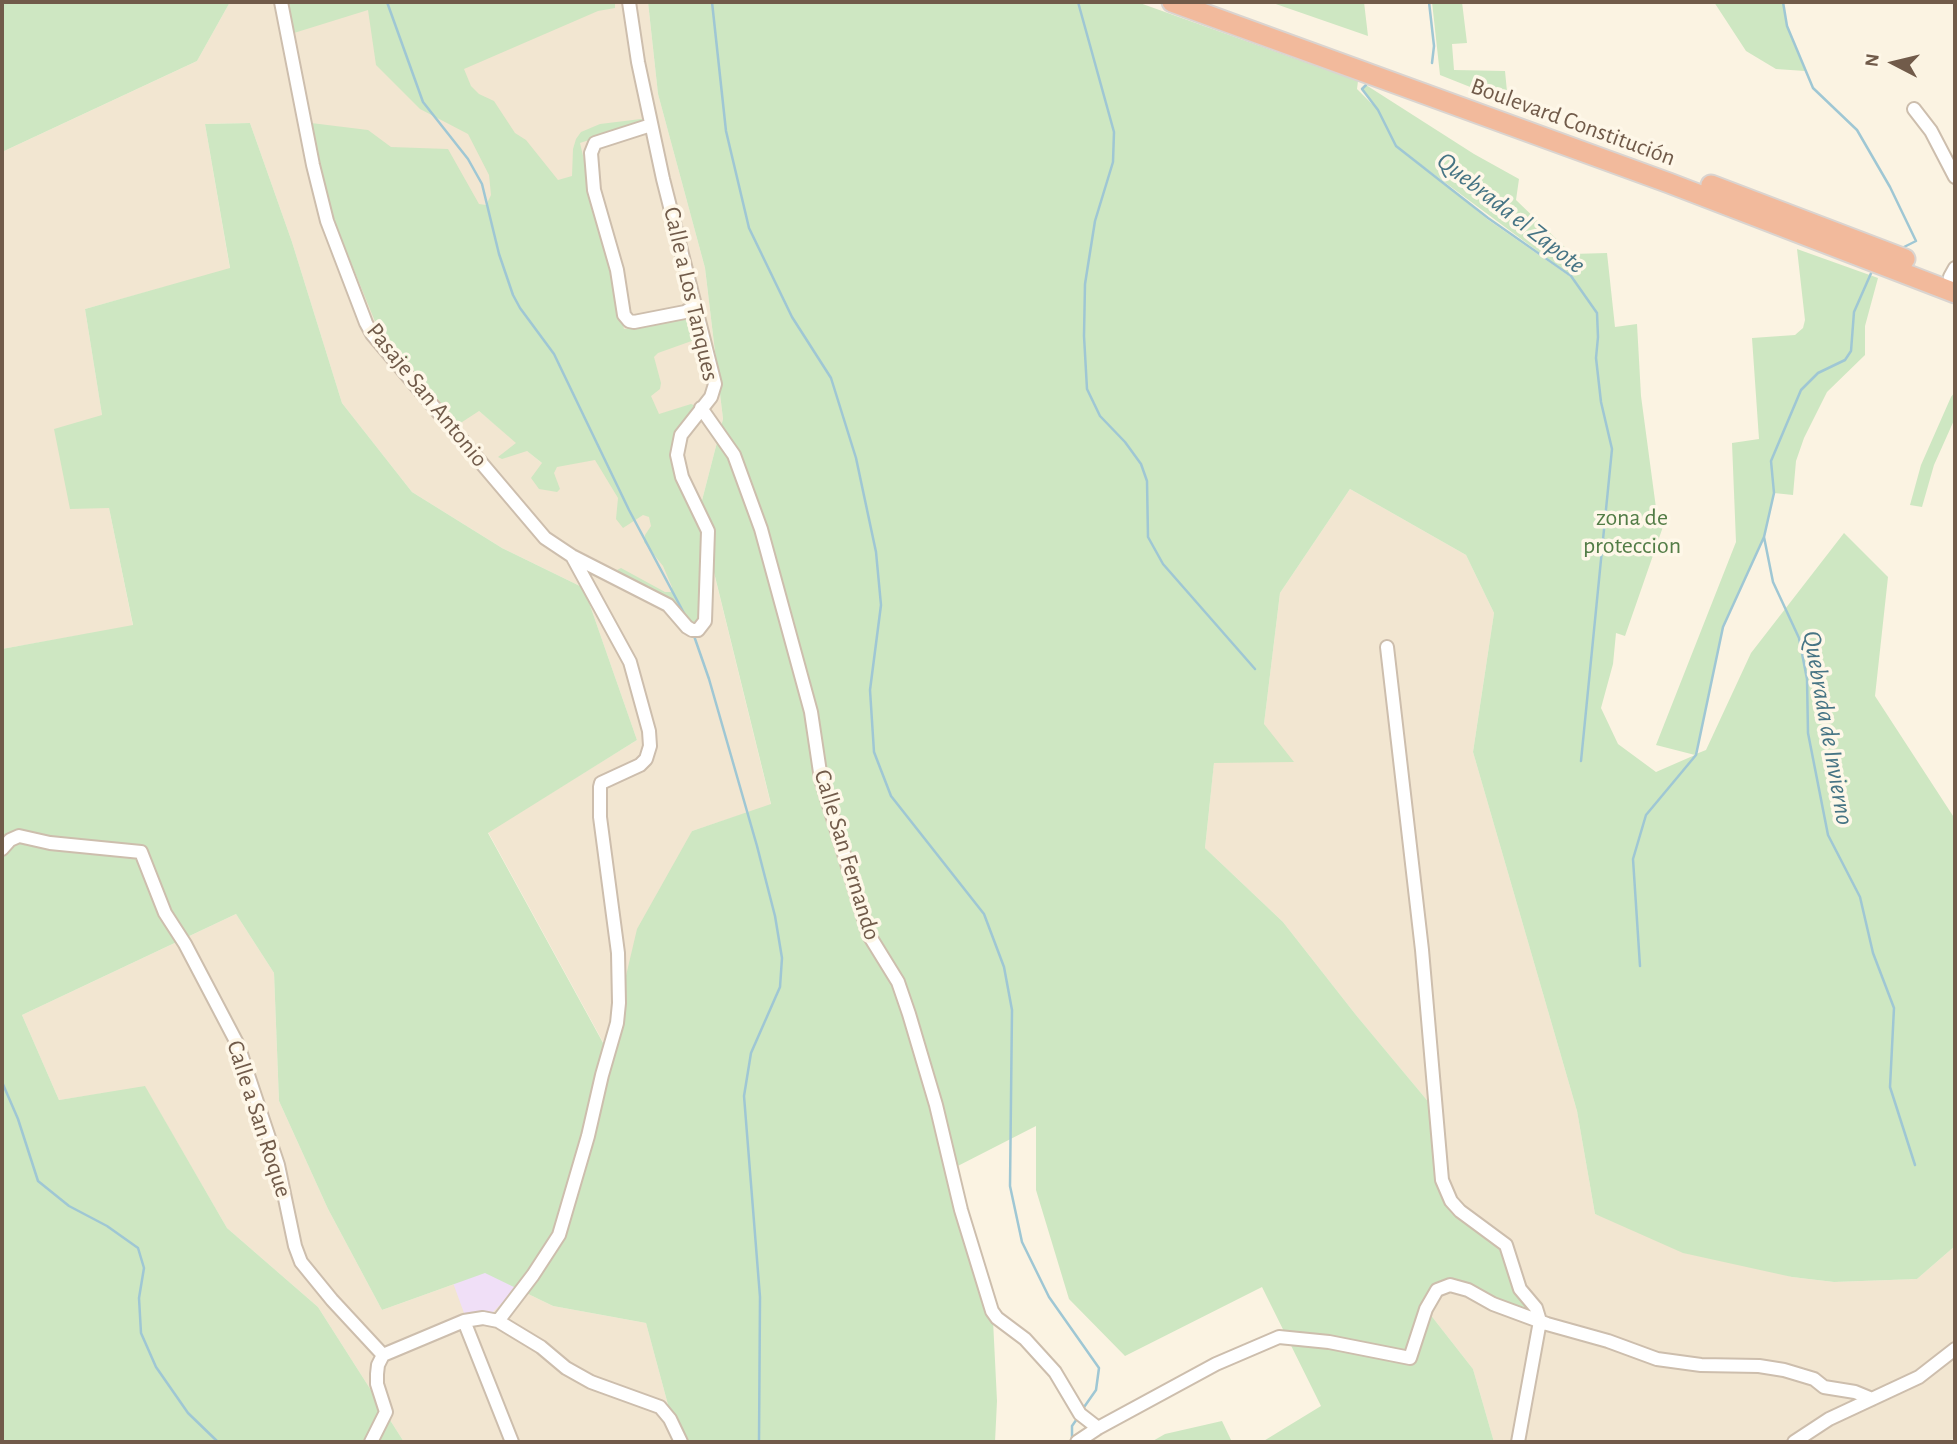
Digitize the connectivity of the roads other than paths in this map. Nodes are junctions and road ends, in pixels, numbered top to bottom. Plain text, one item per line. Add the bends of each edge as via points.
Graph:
1 (281, 2) edge
2 (629, 2) edge
3 (1172, 2) edge
4 (1208, 2) edge
5 (1914, 108) dead end
6 (651, 125) junction
7 (1955, 177) edge
8 (1954, 279) edge
9 (696, 305) junction
10 (701, 408) junction
11 (572, 556) junction
12 (1387, 647) dead end
13 (2, 849) edge
14 (464, 1321) junction
15 (498, 1321) junction
16 (1540, 1321) junction
17 (1955, 1349) edge
18 (383, 1355) junction
19 (1872, 1399) junction
20 (1098, 1428) junction
21 (371, 1442) edge
22 (512, 1442) edge
23 (681, 1442) edge
24 (1077, 1442) edge
25 (1518, 1442) edge
26 (1794, 1442) edge

1 - 11 street, Pasaje San Antonio via 327,221 366,323 533,525
2 - 6 street, Calle a Los Tanques
3 - 8 highway, Boulevard Constitución via 1669,183
4 - 8 highway, Boulevard Constitución via 1752,200
5 - 7 street
6 - 9 street, Calle a Los Tanques
6 - 9 street via 600,141 591,153 594,190 617,270 624,315 634,322 685,312
9 - 10 street, Calle a Los Tanques via 715,384
10 - 11 street, Calle a Los Tanques via 681,435 677,455 682,477 708,531 702,628 692,630 668,606
10 - 20 street, Calle San Fernando via 734,456 761,529 811,712 821,779 869,934 902,994 992,1311 1055,1372 1080,1414
11 - 15 street via 630,662 650,746 640,765 600,787 620,1003 588,1136 559,1235
12 - 16 street via 1422,950 1442,1180 1460,1211 1506,1245 1520,1289
13 - 18 street, Calle a San Roque via 19,836 50,844 141,852 165,913 237,1045 278,1165 301,1262
14 - 15 street
14 - 18 street
14 - 22 street
15 - 23 street via 591,1382 660,1407
16 - 19 street via 1657,1359 1784,1370 1824,1387
16 - 20 street via 1450,1285 1437,1290 1426,1309 1410,1358 1279,1337 1216,1364
16 - 25 street
17 - 19 street via 1919,1377
18 - 21 street via 377,1374 386,1412
19 - 26 street
20 - 24 street

